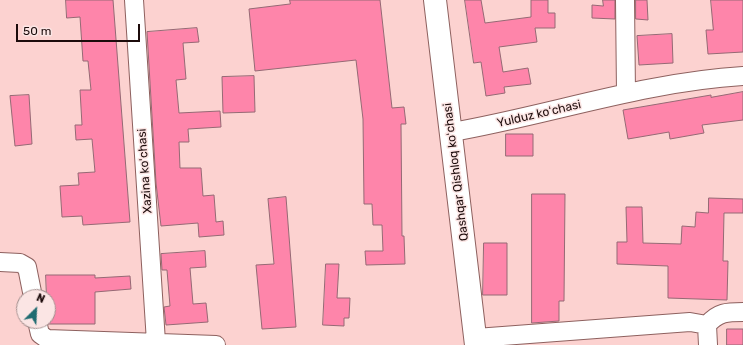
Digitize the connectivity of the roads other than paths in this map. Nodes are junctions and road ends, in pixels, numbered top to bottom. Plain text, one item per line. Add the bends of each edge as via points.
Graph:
1 (134, 0) edge
2 (435, 0) edge
3 (625, 0) edge
4 (743, 76) edge
5 (626, 93) junction
6 (452, 132) junction
7 (0, 262) edge
8 (31, 289) edge
9 (743, 312) edge
10 (707, 325) junction
11 (39, 329) edge
12 (476, 341) edge
13 (156, 342) junction
14 (216, 345) edge
15 (708, 345) edge

1 - 13 street, Xazina koʻchasi
2 - 6 main road, Qashqar Qishloq koʻchasi
3 - 5 street
4 - 5 street, Yulduz koʻchasi
5 - 6 street, Yulduz koʻchasi
6 - 12 main road, Qashqar Qishloq koʻchasi
7 - 8 street via 27,267
9 - 10 street via 727,312 715,316
10 - 12 street via 690,322
10 - 15 street
11 - 13 street via 40,334 47,339
13 - 14 street

